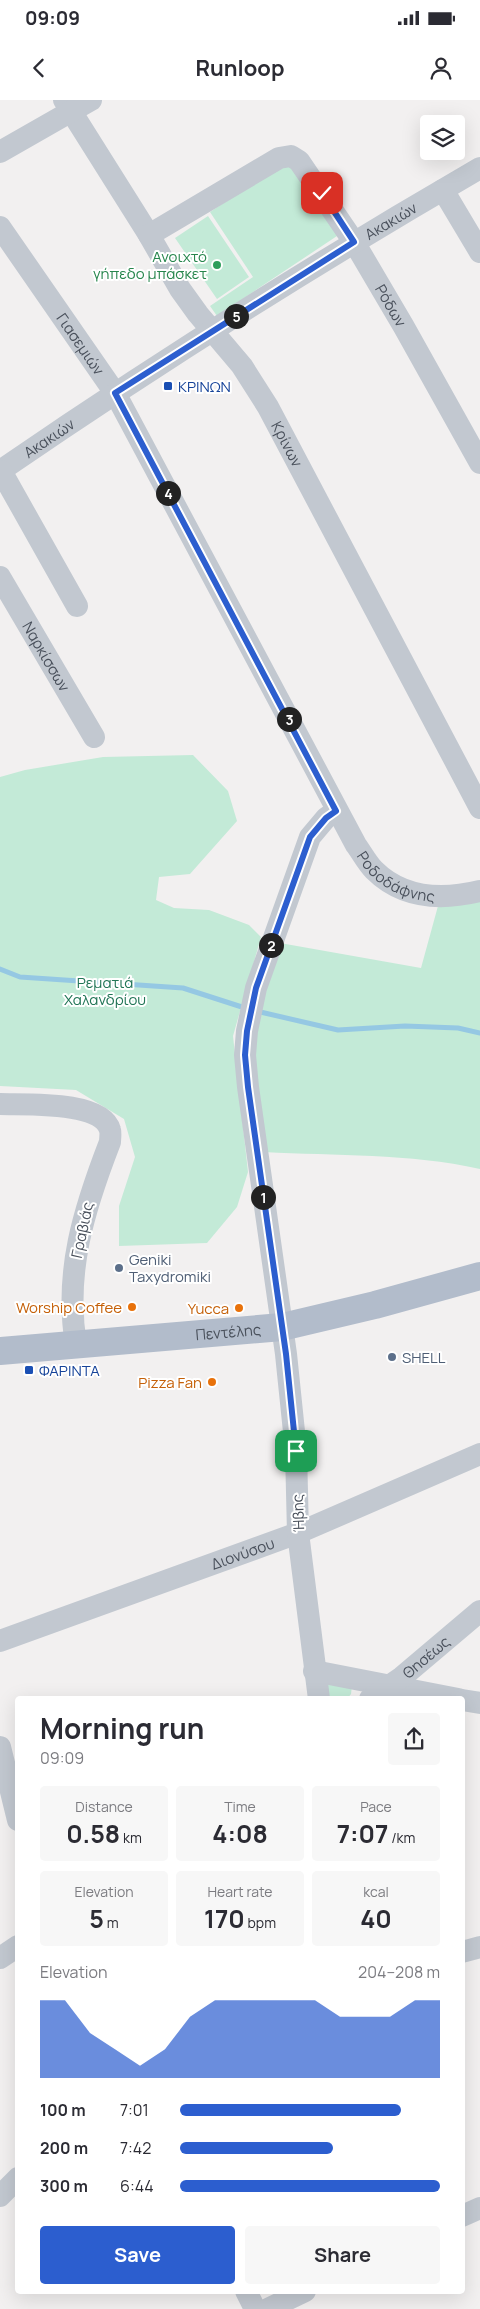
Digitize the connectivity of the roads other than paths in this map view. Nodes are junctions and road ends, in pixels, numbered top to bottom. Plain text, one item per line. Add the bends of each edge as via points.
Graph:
1 (92, 100) edge
2 (67, 106) edge
3 (0, 152) edge
4 (480, 168) edge
5 (443, 190) junction
6 (0, 227) edge
7 (149, 235) junction
8 (354, 242) junction
9 (480, 252) edge
10 (212, 332) junction
11 (115, 393) junction
12 (480, 463) edge
13 (0, 471) edge
14 (0, 577) edge
15 (77, 606) dead end
16 (94, 737) dead end
17 (480, 808) edge
18 (336, 811) junction
19 (480, 891) edge
20 (0, 1104) edge
21 (480, 1276) edge
22 (282, 1327) junction
23 (76, 1345) junction
24 (0, 1351) edge
25 (480, 1454) edge
26 (298, 1533) junction
27 (476, 1618) edge
28 (0, 1641) edge
29 (314, 1671) junction
30 (389, 1686) junction
31 (318, 1696) edge
32 (374, 1696) edge
33 (442, 1696) edge
34 (465, 1700) edge
35 (480, 1703) edge
36 (0, 1747) edge
37 (15, 1808) edge
38 (15, 1948) edge
39 (0, 1958) edge
40 (15, 2181) edge
41 (0, 2196) edge
42 (480, 2208) edge
43 (465, 2215) edge
44 (248, 2294) edge
45 (299, 2294) edge
46 (255, 2309) edge
47 (268, 2309) edge

1 - 2 street
2 - 3 street
2 - 7 street, Κρίνων
4 - 5 street, Ακακιών
5 - 8 street, Ακακιών
5 - 9 street
6 - 11 street, Γιασεμιών
7 - 8 street, Ρόδων via 279,158 291,156 305,168
7 - 10 street, Κρίνων via 180,289
8 - 10 street, Ακακιών
8 - 12 street, Ρόδων
10 - 11 street, Ακακιών
10 - 17 street, Κρίνων via 242,366 268,407
11 - 13 street, Ακακιών
11 - 18 street, Γιασεμιών
13 - 15 street
14 - 16 street, Ναρκίσσων
18 - 19 street, Ροδοδάφνης via 356,845 387,880 407,891 433,897
18 - 22 street, Ήβης via 310,837 256,988 247,1031 248,1087
20 - 23 street, Γραβιάς via 71,1106 90,1112 104,1121 110,1130 110,1142 82,1220 75,1262 72,1323
21 - 22 main road, Πεντέλης
22 - 23 main road, Πεντέλης
22 - 26 street, Ήβης via 296,1451
23 - 24 main road, Πεντέλης
25 - 26 street, Διονύσου
26 - 28 street, Διονύσου
26 - 29 street, Ήβης
27 - 30 street, Θησέως
29 - 30 street
29 - 31 street, Ήβης
30 - 32 street, Θησέως
30 - 33 street
34 - 35 street
36 - 37 street
38 - 39 street
40 - 41 street
42 - 43 street
44 - 46 street
45 - 47 street

